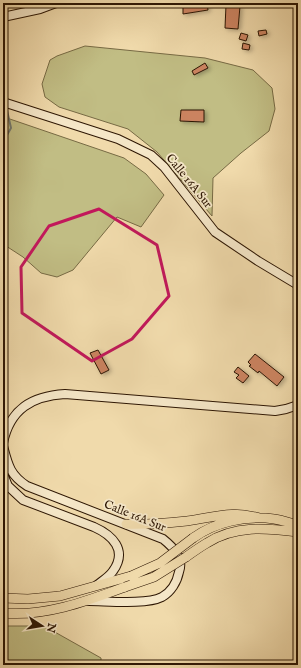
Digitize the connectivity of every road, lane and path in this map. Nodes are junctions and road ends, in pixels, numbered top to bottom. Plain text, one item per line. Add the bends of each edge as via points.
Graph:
1 (56, 3) edge
2 (3, 17) edge
3 (3, 102) edge
4 (298, 285) edge
5 (298, 405) edge
6 (3, 444) edge
7 (3, 474) edge
8 (260, 518) junction
9 (126, 524) junction
10 (298, 525) edge
11 (298, 532) edge
12 (97, 586) junction
13 (3, 598) edge
14 (84, 601) junction
15 (3, 613) edge

1 - 2 main road via 40,10
3 - 4 main road, Calle 16A Sur via 118,139 151,155 164,167 215,232
5 - 6 main road, Calle 16A Sur via 269,411 65,394 51,395 31,402 16,414
6 - 9 main road, Calle 16A Sur via 10,469 19,481
7 - 12 main road via 8,486 23,500 104,531 114,540 118,553 116,564 113,571
8 - 9 main road via 228,513 186,521
8 - 10 main road
8 - 12 main road, bridge via 218,524 193,538 160,563 131,576
9 - 14 main road, Calle 16A Sur via 163,539 174,548 180,559 176,581 168,592 155,599
11 - 14 main road, bridge via 266,528 244,529 214,539 154,577
12 - 13 main road via 60,596
14 - 15 main road via 23,614

